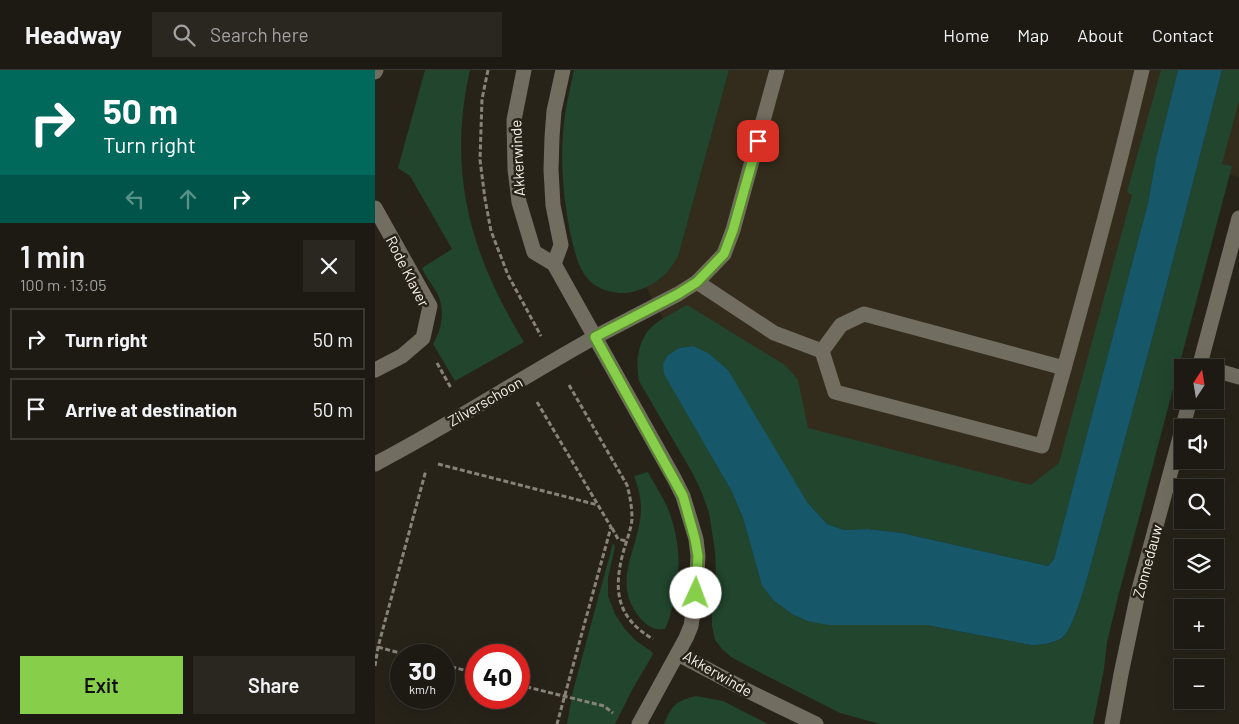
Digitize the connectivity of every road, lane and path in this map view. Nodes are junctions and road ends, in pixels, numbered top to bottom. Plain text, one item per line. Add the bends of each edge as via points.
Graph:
1 (524, 70) edge
2 (563, 70) edge
3 (777, 70) edge
4 (1142, 70) edge
5 (375, 208) edge
6 (1239, 218) edge
7 (555, 264) junction
8 (697, 282) junction
9 (595, 337) junction
10 (423, 338) junction
11 (822, 351) junction
12 (1203, 359) edge
13 (1065, 368) junction
14 (375, 370) edge
15 (1224, 373) edge
16 (1239, 377) edge
17 (524, 379) junction
18 (1188, 409) edge
19 (465, 412) junction
20 (415, 443) junction
21 (428, 461) junction
22 (375, 464) edge
23 (598, 505) junction
24 (611, 527) junction
25 (626, 541) dead end
26 (378, 648) junction
27 (390, 651) edge
28 (678, 654) junction
29 (375, 666) edge
30 (530, 687) edge
31 (565, 697) junction
32 (619, 716) dead end
33 (557, 724) edge
34 (639, 724) edge
35 (816, 724) edge
36 (1112, 724) edge

1 - 7 street, Akkerwinde via 513,120 519,202 534,252
2 - 7 street via 552,137 553,205 561,245
3 - 8 street, Zilverschoon via 724,254
4 - 13 street
5 - 10 street, Rode Klaver via 430,306
6 - 12 street
7 - 9 street, Akkerwinde
8 - 9 street, Zilverschoon
8 - 11 street via 774,333
9 - 17 street, Zilverschoon
9 - 28 street, Akkerwinde via 675,480 690,516 698,556 696,593 691,626
10 - 14 street via 402,356
10 - 19 path
11 - 13 street via 841,325 865,314
11 - 13 street via 835,392 1042,446
15 - 16 street
17 - 19 street, Zilverschoon
17 - 23 path
18 - 36 street, Zonnedauw via 1138,593
19 - 20 street, Zilverschoon
20 - 21 path
20 - 22 street, Zilverschoon
21 - 23 path
21 - 26 path
23 - 24 path
24 - 25 path via 618,539
24 - 31 path
26 - 27 path
26 - 29 path
28 - 34 street
28 - 35 street, Akkerwinde
30 - 31 path
31 - 32 path via 604,706
31 - 33 path

